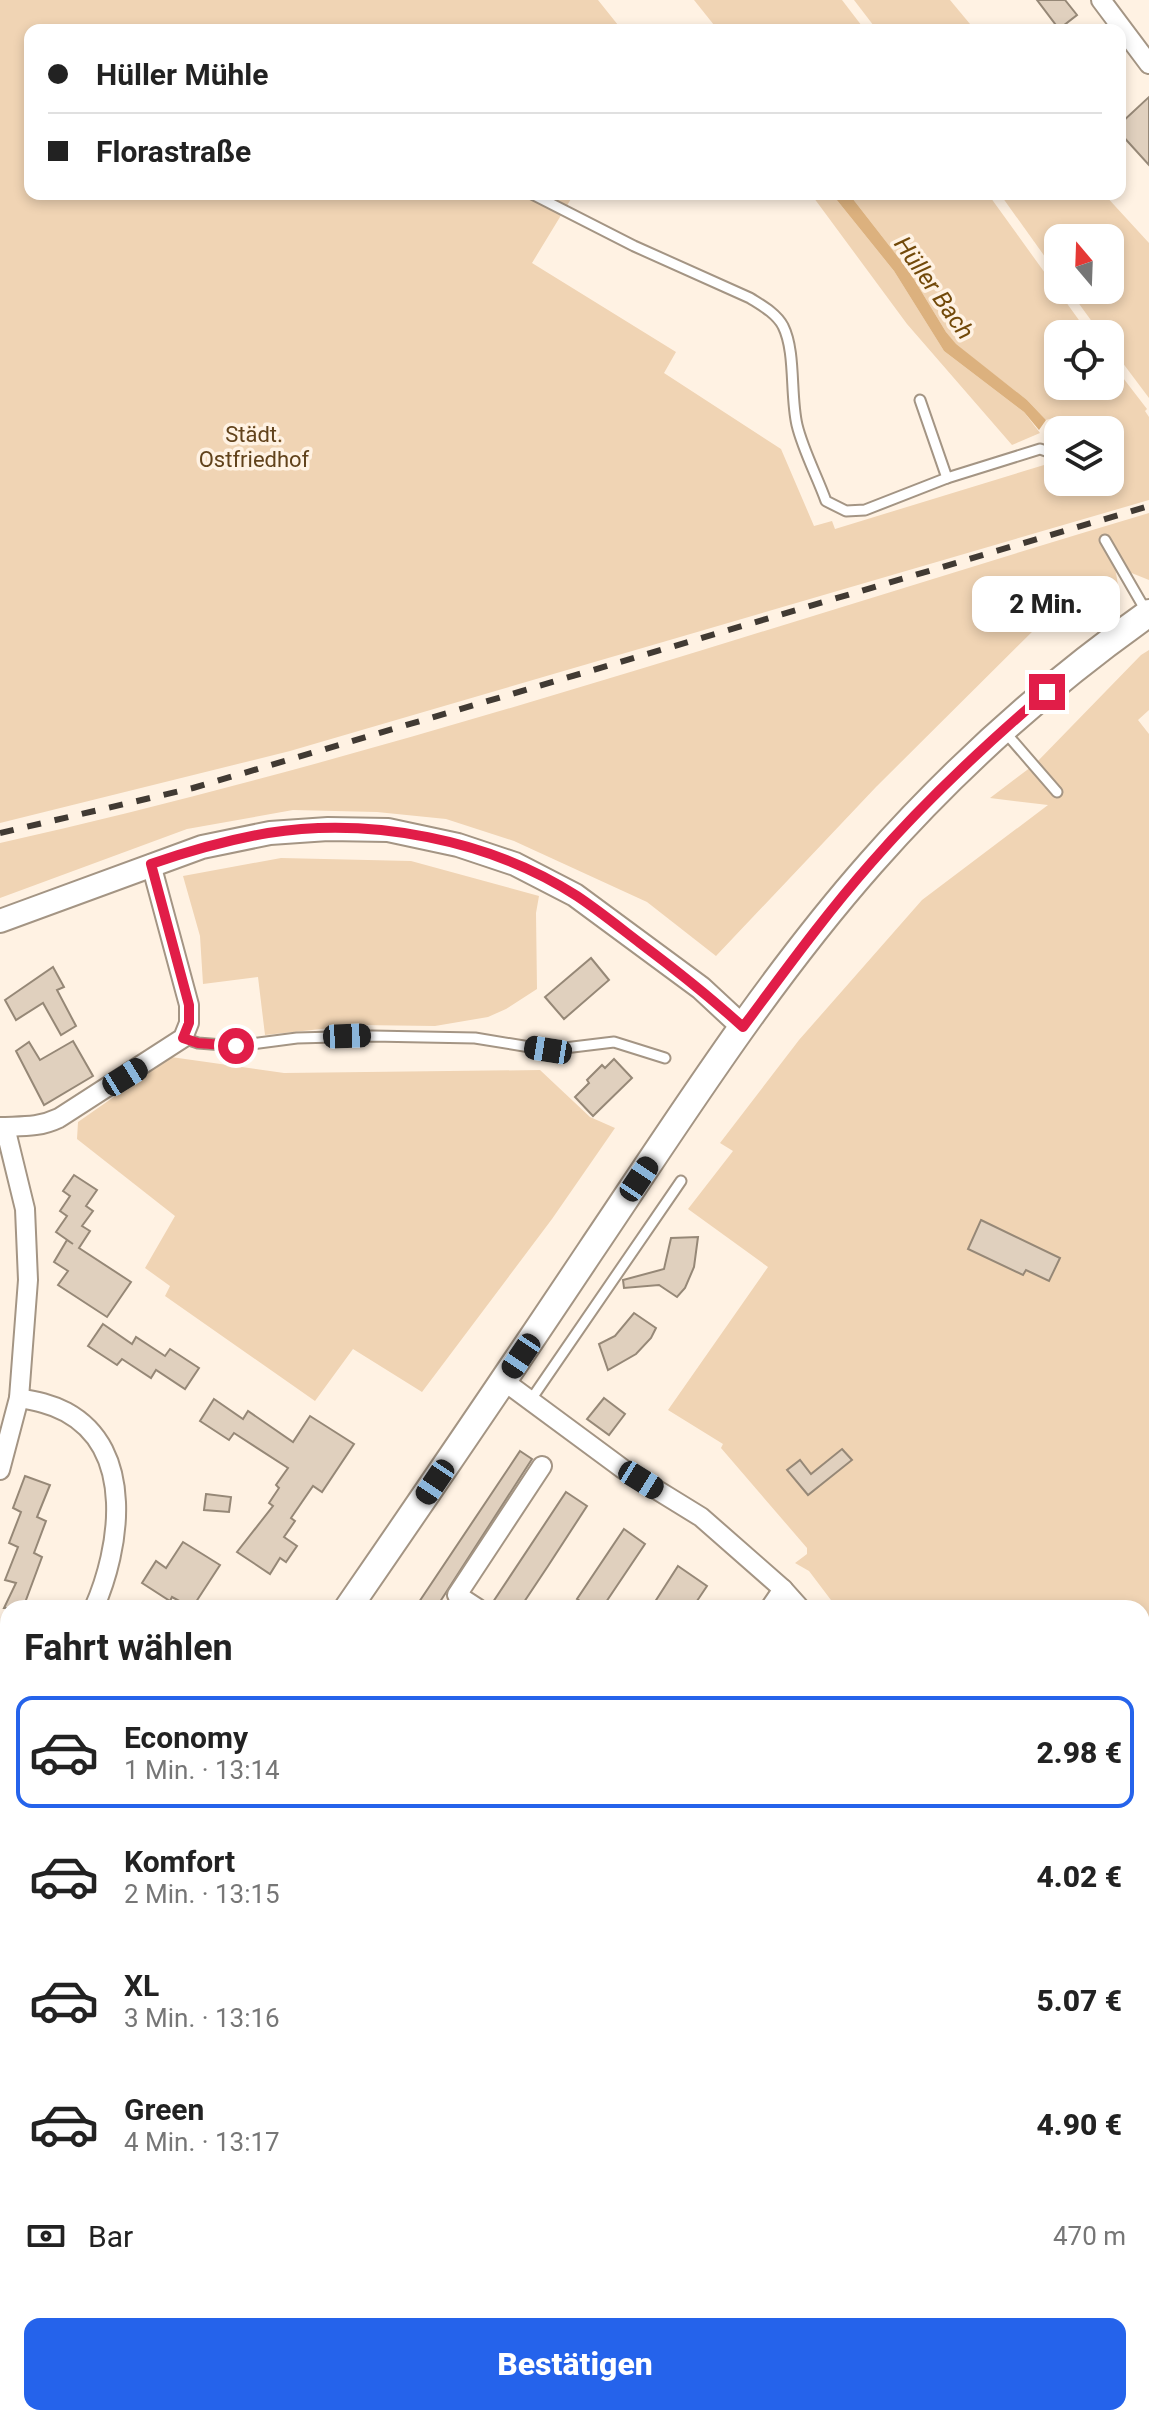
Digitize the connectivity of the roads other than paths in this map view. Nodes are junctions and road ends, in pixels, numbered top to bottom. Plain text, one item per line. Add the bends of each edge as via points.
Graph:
1 (1101, 0) edge
2 (1119, 24) edge
3 (1126, 33) edge
4 (1149, 64) edge
5 (544, 200) edge
6 (920, 400) dead end
7 (1044, 450) edge
8 (947, 478) junction
9 (1105, 540) dead end
10 (1148, 614) edge
11 (1003, 729) junction
12 (1057, 792) dead end
13 (151, 864) junction
14 (0, 921) edge
15 (743, 1027) junction
16 (183, 1038) junction
17 (665, 1058) dead end
18 (3, 1127) edge
19 (681, 1181) dead end
20 (504, 1381) junction
21 (19, 1398) junction
22 (530, 1401) junction
23 (542, 1466) dead end
24 (0, 1470) edge
25 (783, 1589) junction
26 (97, 1600) edge
27 (353, 1600) edge
28 (454, 1600) edge
29 (775, 1600) edge
30 (793, 1600) edge

1 - 2 street
3 - 4 street
5 - 8 lane via 767,308 783,325 797,426 826,501 846,511 865,510
6 - 8 lane
7 - 8 lane
9 - 10 lane
10 - 11 main road
11 - 12 lane
11 - 15 main road via 870,863
13 - 14 street
13 - 15 street via 270,833 328,829 388,830 458,845 515,864 575,895 701,988
13 - 16 street via 189,1005
15 - 20 main road
16 - 17 lane via 236,1046 297,1038 475,1038 548,1050 614,1042
16 - 18 street via 59,1118 43,1125
18 - 21 street via 25,1209 28,1280
19 - 22 lane
20 - 22 street
20 - 27 main road
21 - 24 street
21 - 26 street via 69,1414 99,1444 109,1467 116,1521 110,1568
22 - 25 street via 623,1469 701,1517
23 - 28 street
25 - 29 street
25 - 30 street

